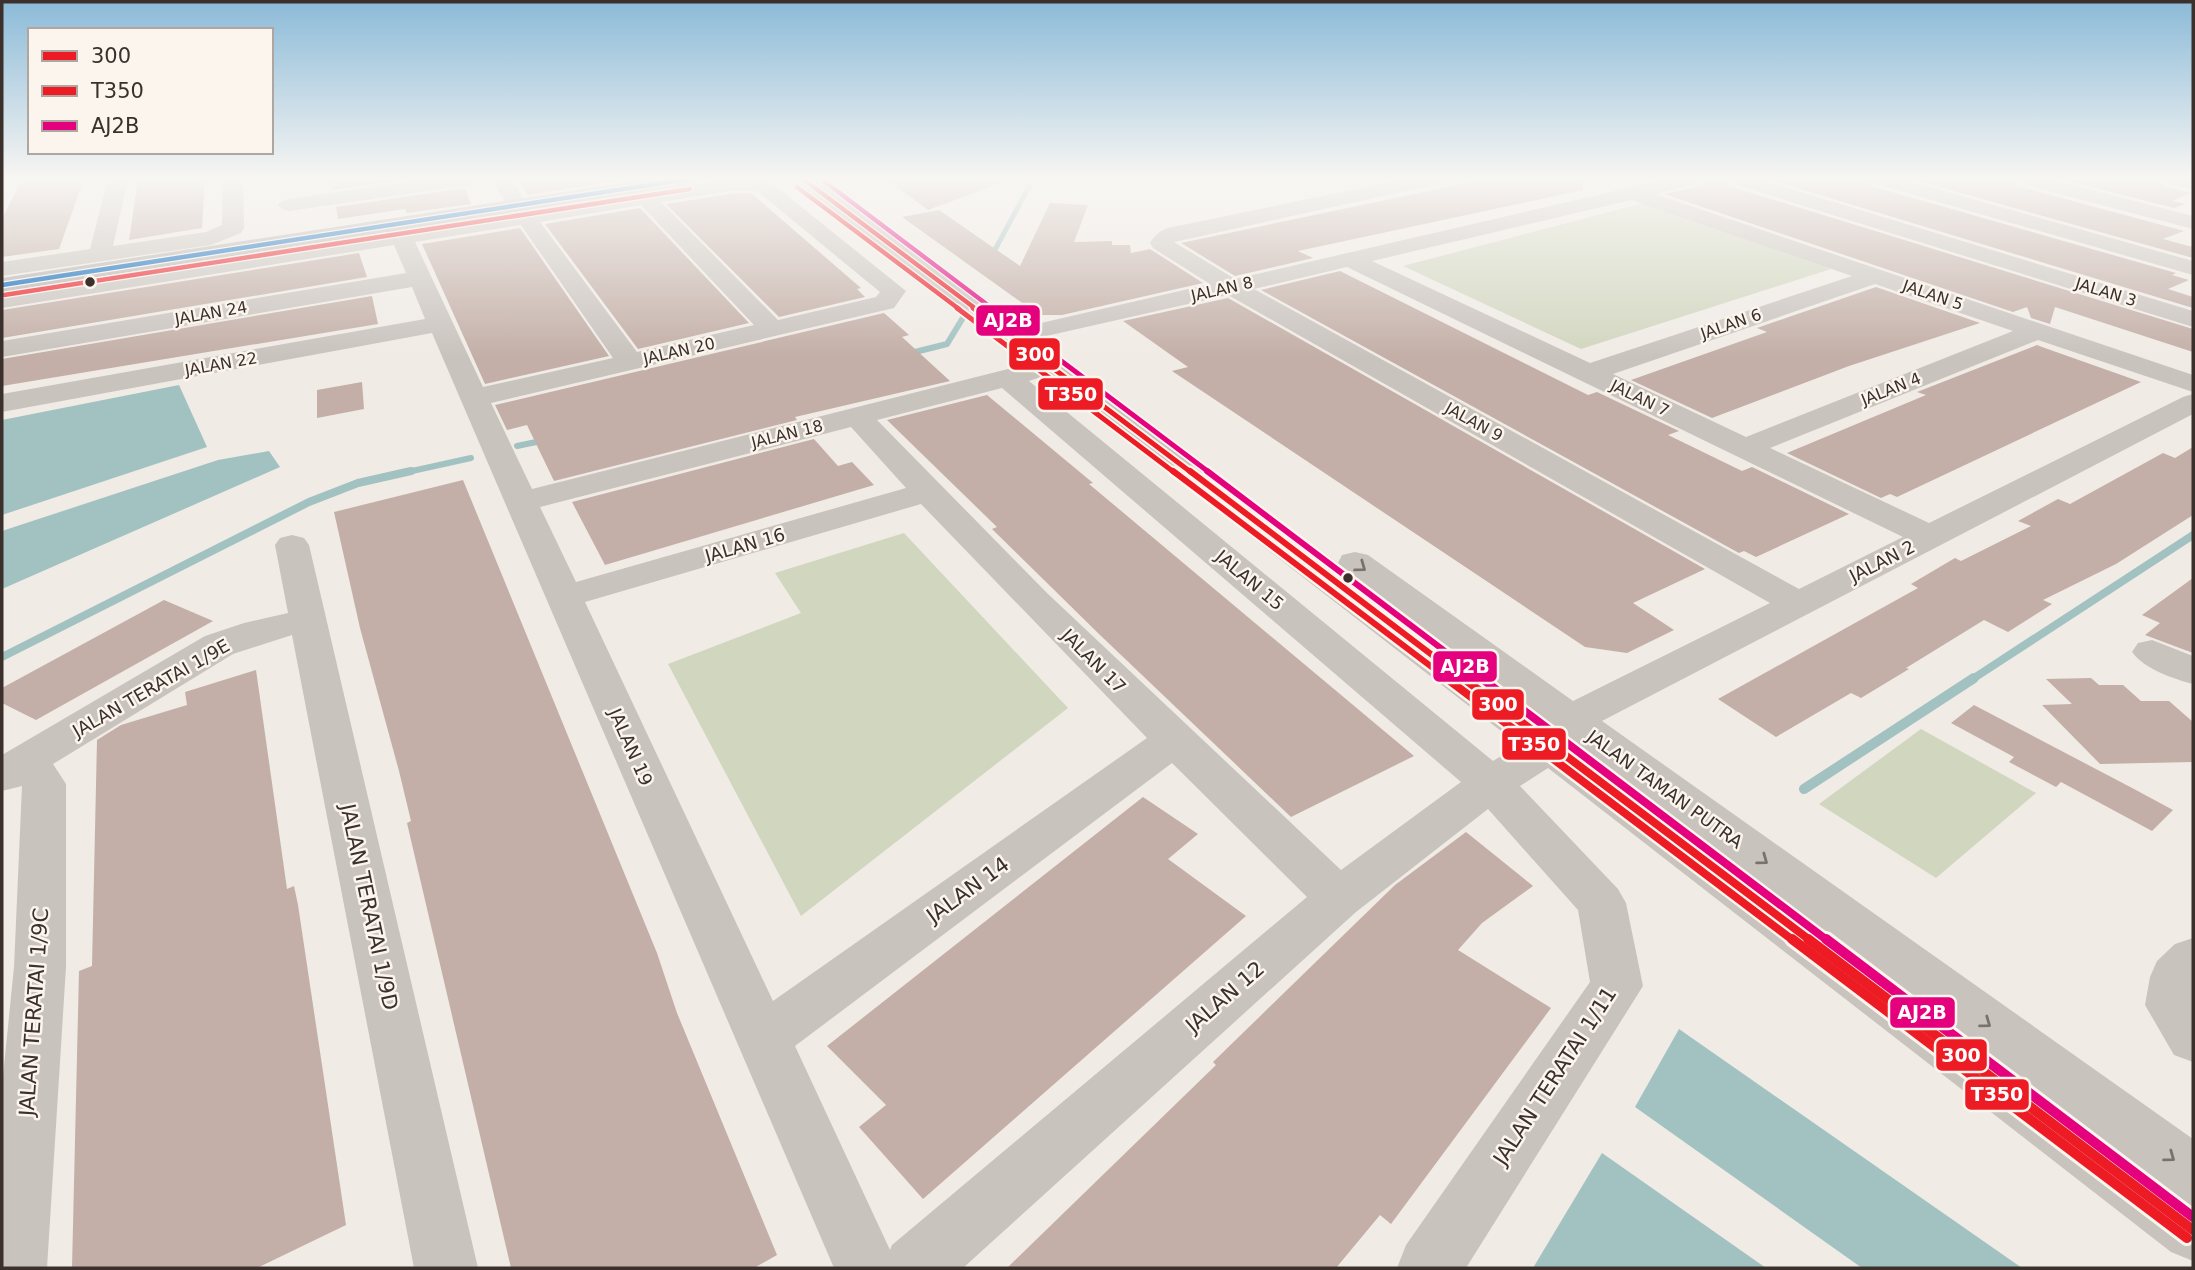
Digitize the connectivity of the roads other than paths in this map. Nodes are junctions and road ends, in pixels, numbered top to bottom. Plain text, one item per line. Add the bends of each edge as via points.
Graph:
1 (104, 238) edge
2 (210, 238) edge
3 (321, 238) edge
4 (358, 238) edge
5 (402, 238) edge
6 (542, 238) edge
7 (684, 238) edge
8 (828, 238) edge
9 (896, 238) edge
10 (1165, 238) edge
11 (1439, 238) edge
12 (1765, 238) edge
13 (1930, 238) edge
14 (2088, 238) edge
15 (292, 241) joint
16 (100, 254) junction
17 (1350, 259) junction
18 (2193, 268) edge
19 (2, 269) edge
20 (1875, 276) junction
21 (420, 278) junction
22 (2, 285) edge
23 (1232, 286) junction
24 (2, 301) edge
25 (2193, 319) edge
26 (441, 324) junction
27 (772, 329) junction
28 (2038, 331) junction
29 (2, 349) edge
30 (1045, 349) junction
31 (630, 362) junction
32 (1588, 373) junction
33 (1008, 378) junction
34 (2193, 384) edge
35 (474, 398) junction
36 (2, 403) edge
37 (2193, 403) edge
38 (857, 416) junction
39 (1744, 447) junction
40 (926, 492) junction
41 (521, 502) junction
42 (1931, 537) junction
43 (292, 545) dead end
44 (564, 597) junction
45 (1799, 604) junction
46 (308, 620) junction
47 (2152, 652) dead end
48 (2193, 671) edge
49 (1561, 732) junction
50 (1174, 740) junction
51 (15, 767) edge
52 (1491, 783) junction
53 (1339, 898) junction
54 (2193, 960) edge
55 (2193, 1038) edge
56 (762, 1039) junction
57 (2193, 1175) edge
58 (2193, 1230) edge
59 (444, 1267) edge
60 (15, 1268) edge
61 (866, 1268) edge
62 (915, 1268) edge
63 (1429, 1268) edge

1 - 16 street
2 - 16 street
3 - 15 main road
4 - 24 street
5 - 21 street, JALAN 19
6 - 31 street
7 - 27 street
8 - 27 street, JALAN 20 via 894,291 885,303
9 - 30 street, JALAN TAMAN PUTRA
10 - 23 street, JALAN 9 via 1161,243
11 - 17 street, JALAN 8
12 - 20 street, JALAN 5
13 - 25 street, JALAN 3
14 - 18 street
15 - 22 main road
16 - 19 street
17 - 23 street, JALAN 8
17 - 32 street, JALAN 7
20 - 28 street, JALAN 5
20 - 32 street, JALAN 6
21 - 26 street, JALAN 19
21 - 29 street, JALAN 24
23 - 30 street, JALAN 8
23 - 45 street, JALAN 9
26 - 35 street, JALAN 19
26 - 36 street, JALAN 22
27 - 31 street, JALAN 20
28 - 34 street, JALAN 5
28 - 39 street, JALAN 4
30 - 33 street, JALAN 18
30 - 49 street, JALAN TAMAN PUTRA
31 - 35 street, JALAN 20
32 - 39 street, JALAN 7
33 - 38 street, JALAN 18
33 - 52 street, JALAN 15
35 - 41 street, JALAN 19
37 - 42 street, JALAN 2
38 - 40 street, JALAN 17
38 - 41 street, JALAN 18
39 - 42 street, JALAN 7
40 - 44 street, JALAN 16
40 - 50 street, JALAN 17
41 - 44 street, JALAN 19
42 - 45 street, JALAN 2
43 - 46 street, JALAN TERATAI 1/9D
44 - 56 street, JALAN 19
45 - 49 street, JALAN 2
46 - 51 street, JALAN TERATAI 1/9E via 219,645
46 - 59 street, JALAN TERATAI 1/9D
47 - 48 street
49 - 52 street, JALAN 12
49 -> 57 street, JALAN TAMAN PUTRA
49 - 58 street, JALAN TAMAN PUTRA
50 - 53 street, JALAN 17
50 - 56 street, JALAN 14
51 - 60 street, JALAN TERATAI 1/9C via 44,784 40,954
52 - 53 street, JALAN 12
52 - 63 street, JALAN TERATAI 1/11 via 1601,902 1617,986
53 - 62 street, JALAN 12
54 - 55 street via 2176,977 2172,1005
56 - 61 street, JALAN 19

